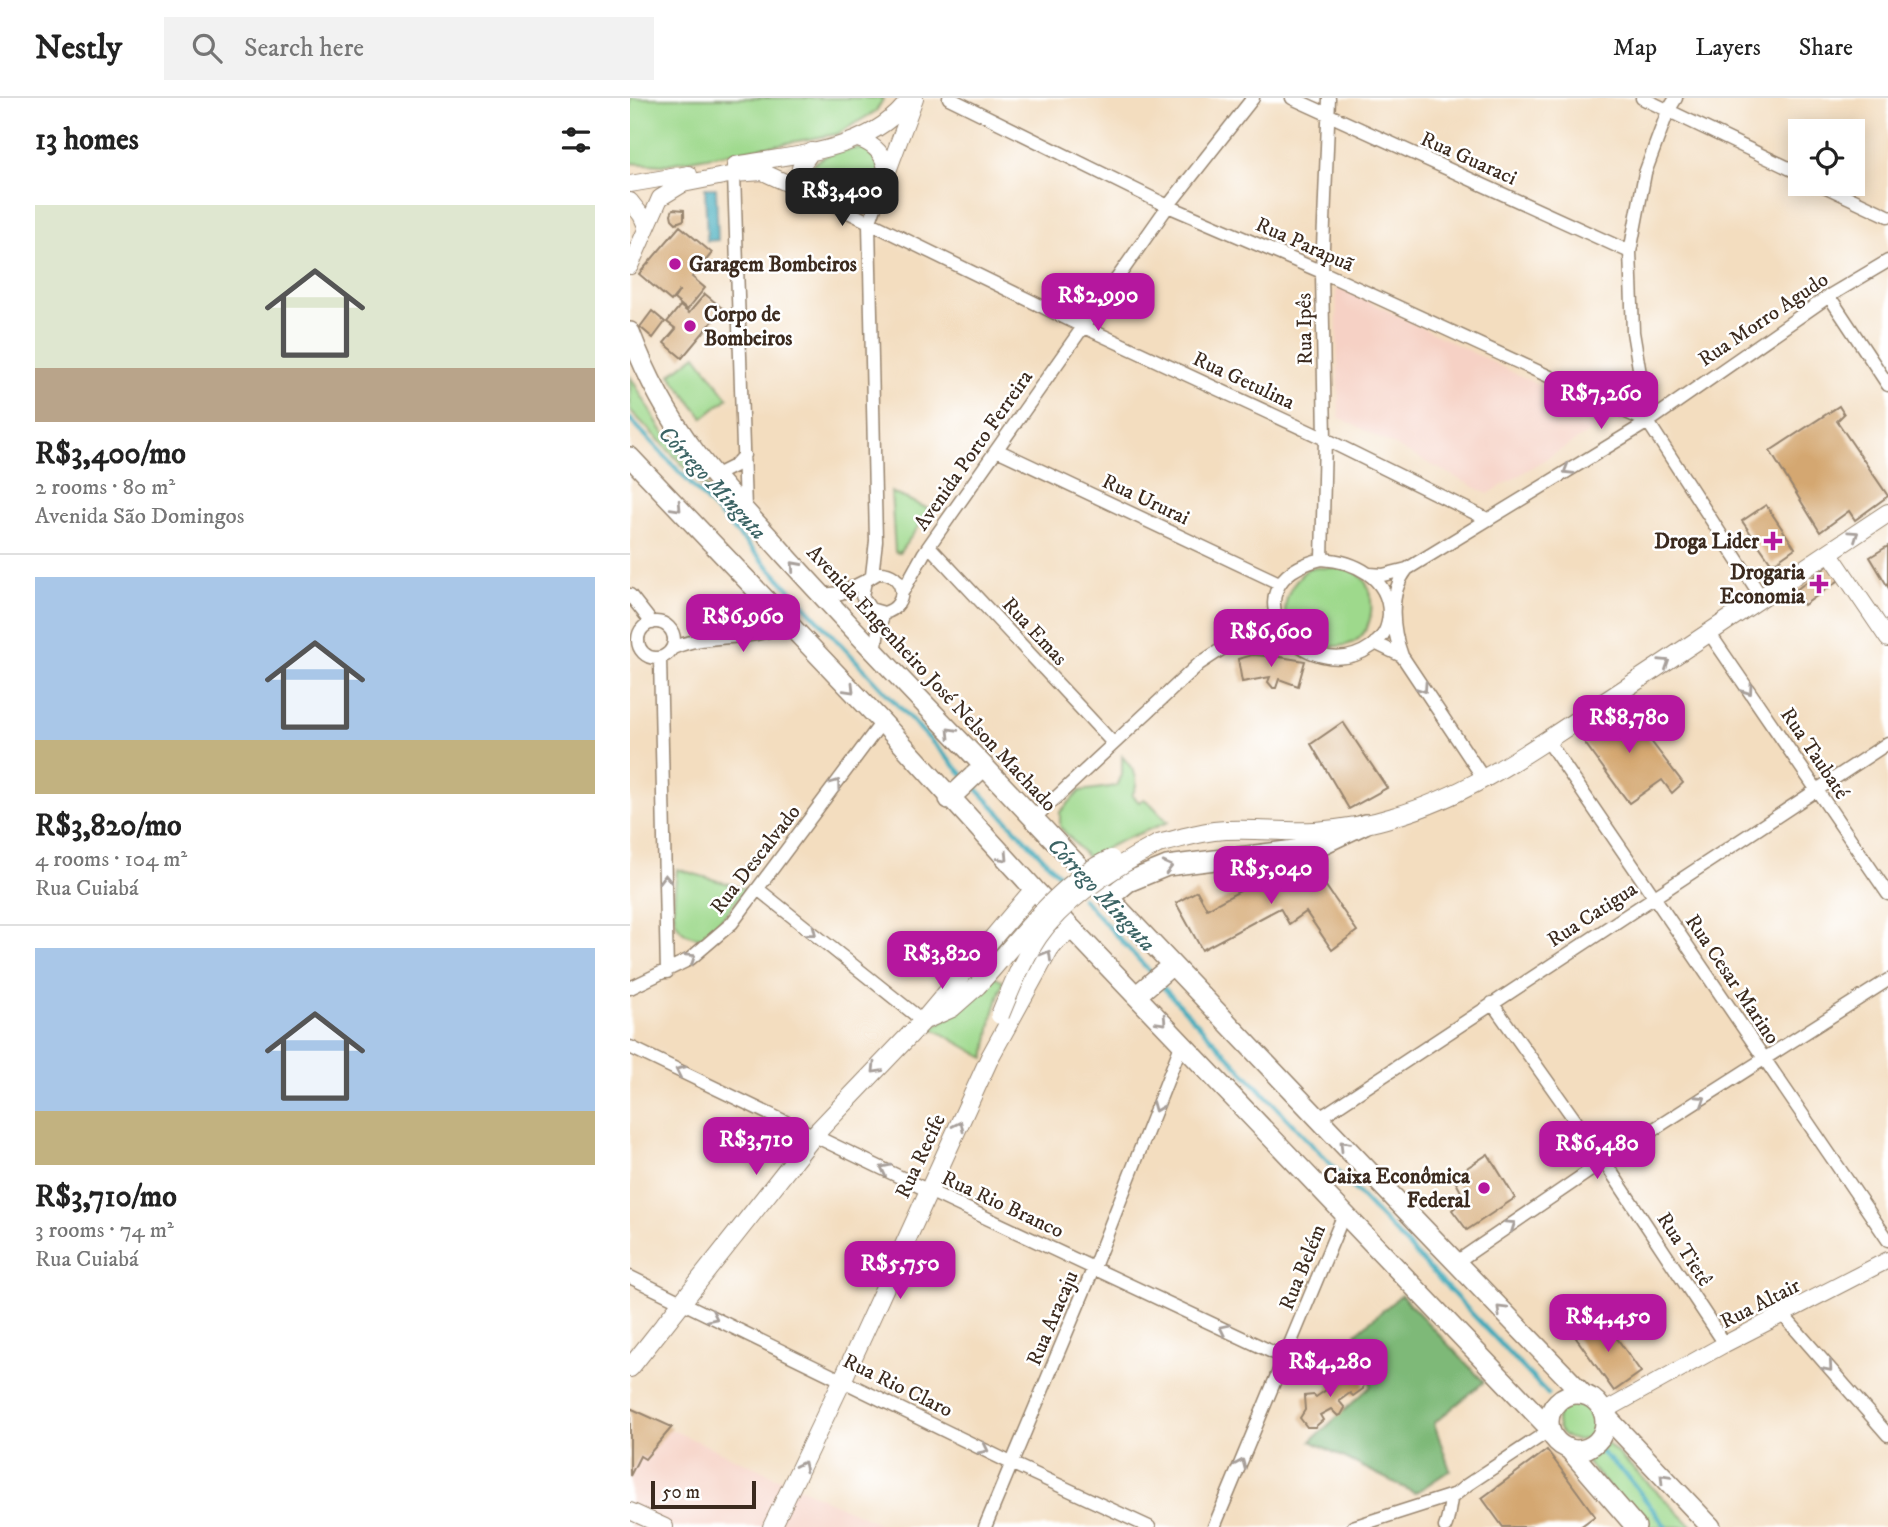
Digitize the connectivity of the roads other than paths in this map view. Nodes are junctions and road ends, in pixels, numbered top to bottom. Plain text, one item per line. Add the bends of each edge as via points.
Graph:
1 (913, 98) edge
2 (949, 98) edge
3 (1253, 98) edge
4 (1293, 98) edge
5 (1329, 98) edge
6 (1642, 98) edge
7 (1676, 98) edge
8 (1668, 111) junction
9 (1328, 115) junction
10 (858, 139) junction
11 (812, 151) junction
12 (1788, 168) edge
13 (734, 174) junction
14 (887, 174) junction
15 (630, 184) edge
16 (800, 188) junction
17 (881, 190) junction
18 (1846, 196) edge
19 (630, 201) edge
20 (830, 203) junction
21 (1168, 206) junction
22 (1888, 216) edge
23 (869, 224) junction
24 (646, 226) junction
25 (1630, 252) junction
26 (1888, 261) edge
27 (630, 266) edge
28 (1322, 272) junction
29 (1829, 296) junction
30 (1082, 327) junction
31 (630, 332) edge
32 (1888, 385) edge
33 (1648, 422) junction
34 (1325, 439) junction
35 (997, 450) junction
36 (744, 455) junction
37 (630, 457) edge
38 (716, 475) junction
39 (745, 509) junction
40 (1888, 513) edge
41 (1487, 519) junction
42 (927, 550) junction
43 (1829, 552) junction
44 (1322, 558) junction
45 (1407, 569) junction
46 (1370, 574) junction
47 (879, 576) junction
48 (1279, 583) junction
49 (902, 591) junction
50 (630, 595) edge
51 (822, 595) junction
52 (1762, 598) junction
53 (884, 613) junction
54 (652, 623) junction
55 (787, 624) junction
56 (1278, 624) junction
57 (672, 632) junction
58 (1710, 634) junction
59 (1888, 639) edge
60 (687, 641) junction
61 (1375, 643) junction
62 (634, 645) edge
63 (673, 648) junction
64 (876, 653) junction
65 (1402, 656) junction
66 (660, 658) junction
67 (882, 722) junction
68 (1546, 740) junction
69 (1113, 743) junction
70 (1888, 743) edge
71 (1483, 779) junction
72 (968, 781) junction
73 (1818, 791) junction
74 (1033, 820) junction
75 (1365, 824) junction
76 (1158, 844) junction
77 (1034, 889) junction
78 (759, 890) junction
79 (1888, 894) edge
80 (1654, 896) junction
81 (1109, 898) junction
82 (1073, 929) junction
83 (667, 972) junction
84 (1155, 980) junction
85 (1888, 980) edge
86 (630, 988) edge
87 (1492, 1003) junction
88 (923, 1021) junction
89 (1182, 1043) junction
90 (630, 1047) edge
91 (990, 1057) junction
92 (1763, 1060) junction
93 (1318, 1119) junction
94 (815, 1134) junction
95 (1604, 1161) junction
96 (929, 1191) junction
97 (1345, 1214) junction
98 (1888, 1240) edge
99 (1888, 1260) edge
100 (1454, 1263) junction
101 (1094, 1267) junction
102 (630, 1276) edge
103 (682, 1302) junction
104 (1783, 1315) junction
105 (1725, 1344) junction
106 (1285, 1358) junction
107 (630, 1368) edge
108 (843, 1379) junction
109 (1600, 1406) junction
110 (1888, 1435) edge
111 (1553, 1437) junction
112 (1013, 1464) junction
113 (1450, 1499) junction
114 (1435, 1500) junction
115 (630, 1511) edge
116 (1448, 1521) edge
117 (665, 1527) edge
118 (772, 1527) edge
119 (985, 1527) edge
120 (1149, 1527) edge
121 (1214, 1527) edge
122 (1353, 1527) edge
123 (1636, 1527) edge
124 (1711, 1527) edge

1 - 10 street via 889,121
1 - 14 street
2 - 21 street, Rua Parapuã
3 - 21 street, Avenida Porto Ferreira
4 - 9 street, Rua Guaraci
5 - 9 street, Rua Ipês
6 - 8 street
7 - 8 street
8 - 12 street
8 - 25 street via 1645,173
9 - 25 street, Rua Guaraci
9 - 28 street, Rua Ipês
10 - 11 street
10 - 14 street via 876,147
11 - 15 street
11 - 16 street via 800,168
13 - 16 street via 763,172
13 - 24 street via 671,189 660,198
13 - 36 street
14 - 17 street
16 - 20 street
17 - 20 street
17 - 23 street
18 - 22 street
19 - 24 street
20 - 23 street, Rua Getulina
21 - 28 street, Rua Parapuã
21 - 30 street, Avenida Porto Ferreira
23 - 30 street, Rua Getulina
23 - 47 street
24 - 27 street
25 - 33 street via 1633,332
26 - 29 street, Rua Morro Agudo
28 - 33 street, Rua Parapuã
28 - 34 street, Rua Ipês
29 - 32 street
29 - 33 street, Rua Morro Agudo
30 - 34 street, Rua Getulina
30 - 35 street, Avenida Porto Ferreira
31 - 38 main road, Avenida Engenheiro José Nelson Machado via 645,369 682,433
33 -> 41 street, Rua Morro Agudo
33 - 52 street
34 - 41 street, Rua Getulina
34 - 44 street, Rua Ipês
35 - 42 street, Avenida Porto Ferreira
35 - 48 street, Rua Ururai
36 - 38 street
36 - 39 street
37 -> 55 main road, Avenida Engenheiro José Nelson Machado
38 - 39 main road, Avenida Engenheiro José Nelson Machado
51 -> 39 main road, Avenida Engenheiro José Nelson Machado
43 -> 40 main road
41 - 45 street, Rua Morro Agudo
42 - 47 street, Avenida Porto Ferreira
42 - 49 street, Avenida Porto Ferreira
42 - 69 street, Rua Emas
43 - 52 main road
43 - 59 street
44 - 46 street
44 - 48 street via 1299,567
45 - 46 street, Rua Morro Agudo
45 - 65 street via 1395,592 1396,637
46 - 61 street via 1387,595 1389,608 1384,635
47 - 49 street via 900,582
47 - 51 street, Avenida Porto Ferreira via 841,593
47 - 53 street via 862,596 870,609
48 - 56 street via 1274,605
49 - 53 street via 900,603
50 - 54 street
51 - 64 main road, Avenida Engenheiro José Nelson Machado
52 - 58 main road
53 - 64 street
54 - 57 street via 664,624
54 - 62 street
55 - 60 street via 752,636
55 -> 67 main road, Avenida Engenheiro José Nelson Machado
56 - 61 street via 1298,645 1325,656 1353,654
56 - 69 street via 1212,654
57 - 60 street
57 - 63 street
68 -> 58 main road
58 -> 73 street, Rua Taubaté
60 - 63 street
61 - 65 street
62 - 66 street via 647,656
63 - 66 street
72 -> 64 main road, Avenida Engenheiro José Nelson Machado
65 -> 71 street
83 -> 66 street
67 - 72 main road, Avenida Engenheiro José Nelson Machado
78 -> 67 street, Rua Descalvado
68 - 71 main road
68 - 80 street, Rua Cesar Marino
69 - 74 street
70 - 73 street, Rua Catigua
71 - 75 main road via 1442,800
72 - 74 main road, Avenida Engenheiro José Nelson Machado
72 -> 77 main road, Avenida Engenheiro José Nelson Machado
73 - 79 street, Rua Taubaté
73 - 80 street, Rua Catigua
74 - 81 main road, Avenida Engenheiro José Nelson Machado
75 - 76 main road via 1314,831 1214,831
81 -> 75 main road via 1128,882 1167,866 1295,850 1325,843
76 - 88 main road, bridge via 1087,872 1056,899 977,986 952,1008
76 - 91 main road, bridge via 1111,870 1055,916 1026,957 1000,1015
77 - 82 main road, Avenida Engenheiro José Nelson Machado
77 - 88 main road
83 -> 78 street, Rua Descalvado via 710,944
78 -> 88 street
80 - 87 street, Rua Catigua
80 - 92 street, Rua Cesar Marino
81 - 84 main road, Avenida Engenheiro José Nelson Machado
82 - 84 main road, Avenida Engenheiro José Nelson Machado
91 -> 82 main road, Rua Recife via 1050,948
83 - 86 street, Rua Descalvado
84 -> 89 main road, Avenida Engenheiro José Nelson Machado
84 - 93 main road, Avenida Engenheiro José Nelson Machado
85 - 92 street
87 - 93 street, Rua Catigua
87 - 95 street, Rua Tietê
88 -> 94 main road
89 - 97 main road, Avenida Engenheiro José Nelson Machado
89 -> 101 street, Rua Aracaju
94 -> 90 street, Rua Rio Branco
96 -> 91 main road, Rua Recife
95 -> 92 street
92 - 98 street, Rua Cesar Marino
100 -> 93 main road, Avenida Engenheiro José Nelson Machado
96 -> 94 street, Rua Rio Branco
94 - 103 main road
100 -> 95 street
95 - 105 street, Rua Tietê
96 - 101 street, Rua Rio Branco
96 - 108 main road, Rua Recife
97 - 106 street, Rua Belém
97 - 111 main road, Avenida Engenheiro José Nelson Machado
99 - 104 street, Rua Altair
109 -> 100 main road, Avenida Engenheiro José Nelson Machado
106 -> 101 street, Rua Rio Branco
101 - 112 street, Rua Aracaju
102 - 103 street, Rua Rio Claro
103 - 107 main road
103 -> 108 street, Rua Rio Claro
104 - 105 street, Rua Altair
104 -> 110 street
105 - 109 street, Rua Altair
121 -> 106 street, Rua Belém
108 -> 112 street, Rua Rio Claro
118 -> 108 main road, Rua Recife
109 - 111 main road via 1568,1394 1555,1403 1549,1416
109 - 111 main road via 1603,1432 1594,1444 1580,1450
124 -> 109 main road, Avenida Engenheiro José Nelson Machado
111 - 113 street via 1466,1485
111 - 123 main road, Avenida Engenheiro José Nelson Machado
112 - 119 street, Rua Aracaju
112 - 120 street, Rua Rio Claro
113 - 114 street via 1453,1494
113 - 116 street
114 - 116 street via 1447,1508
114 - 122 street
115 - 117 street

